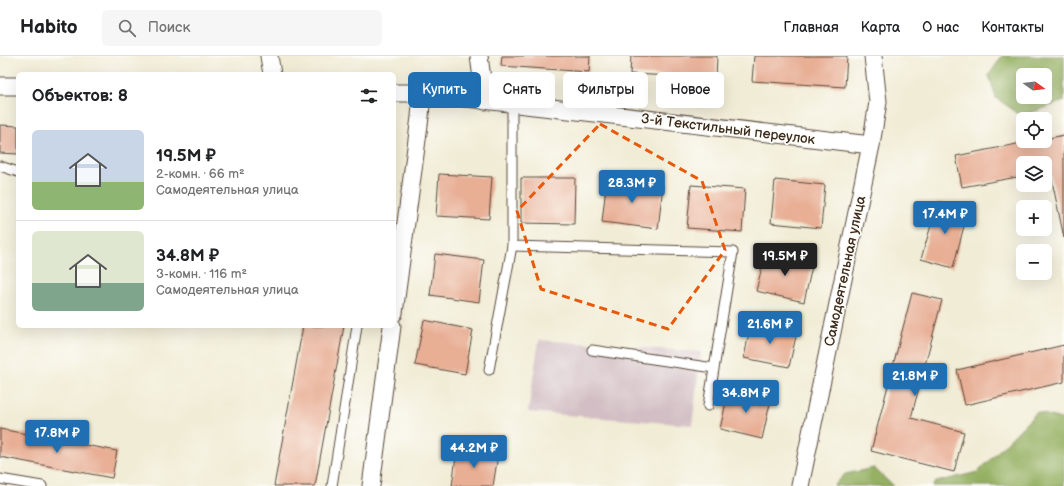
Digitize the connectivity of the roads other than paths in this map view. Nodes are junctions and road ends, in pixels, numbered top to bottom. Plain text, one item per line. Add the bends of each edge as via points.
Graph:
1 (269, 56) edge
2 (480, 56) edge
3 (873, 56) edge
4 (272, 72) edge
5 (0, 86) edge
6 (16, 86) edge
7 (396, 93) edge
8 (408, 93) edge
9 (481, 100) edge
10 (485, 101) junction
11 (489, 101) edge
12 (421, 108) edge
13 (512, 108) edge
14 (547, 108) edge
15 (871, 145) junction
16 (0, 166) edge
17 (16, 171) edge
18 (512, 246) junction
19 (398, 258) edge
20 (396, 286) edge
21 (357, 328) edge
22 (392, 328) edge
23 (592, 350) dead end
24 (714, 368) junction
25 (489, 370) dead end
26 (708, 406) dead end
27 (0, 478) edge
28 (42, 486) edge
29 (332, 486) edge
30 (371, 486) edge
31 (800, 486) edge

1 - 4 street
2 - 10 street
3 - 15 street, Самодеятельная улица via 878,102
5 - 6 street
7 - 8 street, 3-й Текстильный переулок
9 - 10 street, 3-й Текстильный переулок
10 - 11 street, 3-й Текстильный переулок
12 - 19 street
13 - 18 lane
14 - 15 street, 3-й Текстильный переулок
15 - 31 street, Самодеятельная улица
16 - 17 lane
18 - 24 lane via 733,252
18 - 25 lane
19 - 20 street
21 - 29 lane
22 - 30 street
23 - 24 lane
24 - 26 lane
27 - 28 lane

